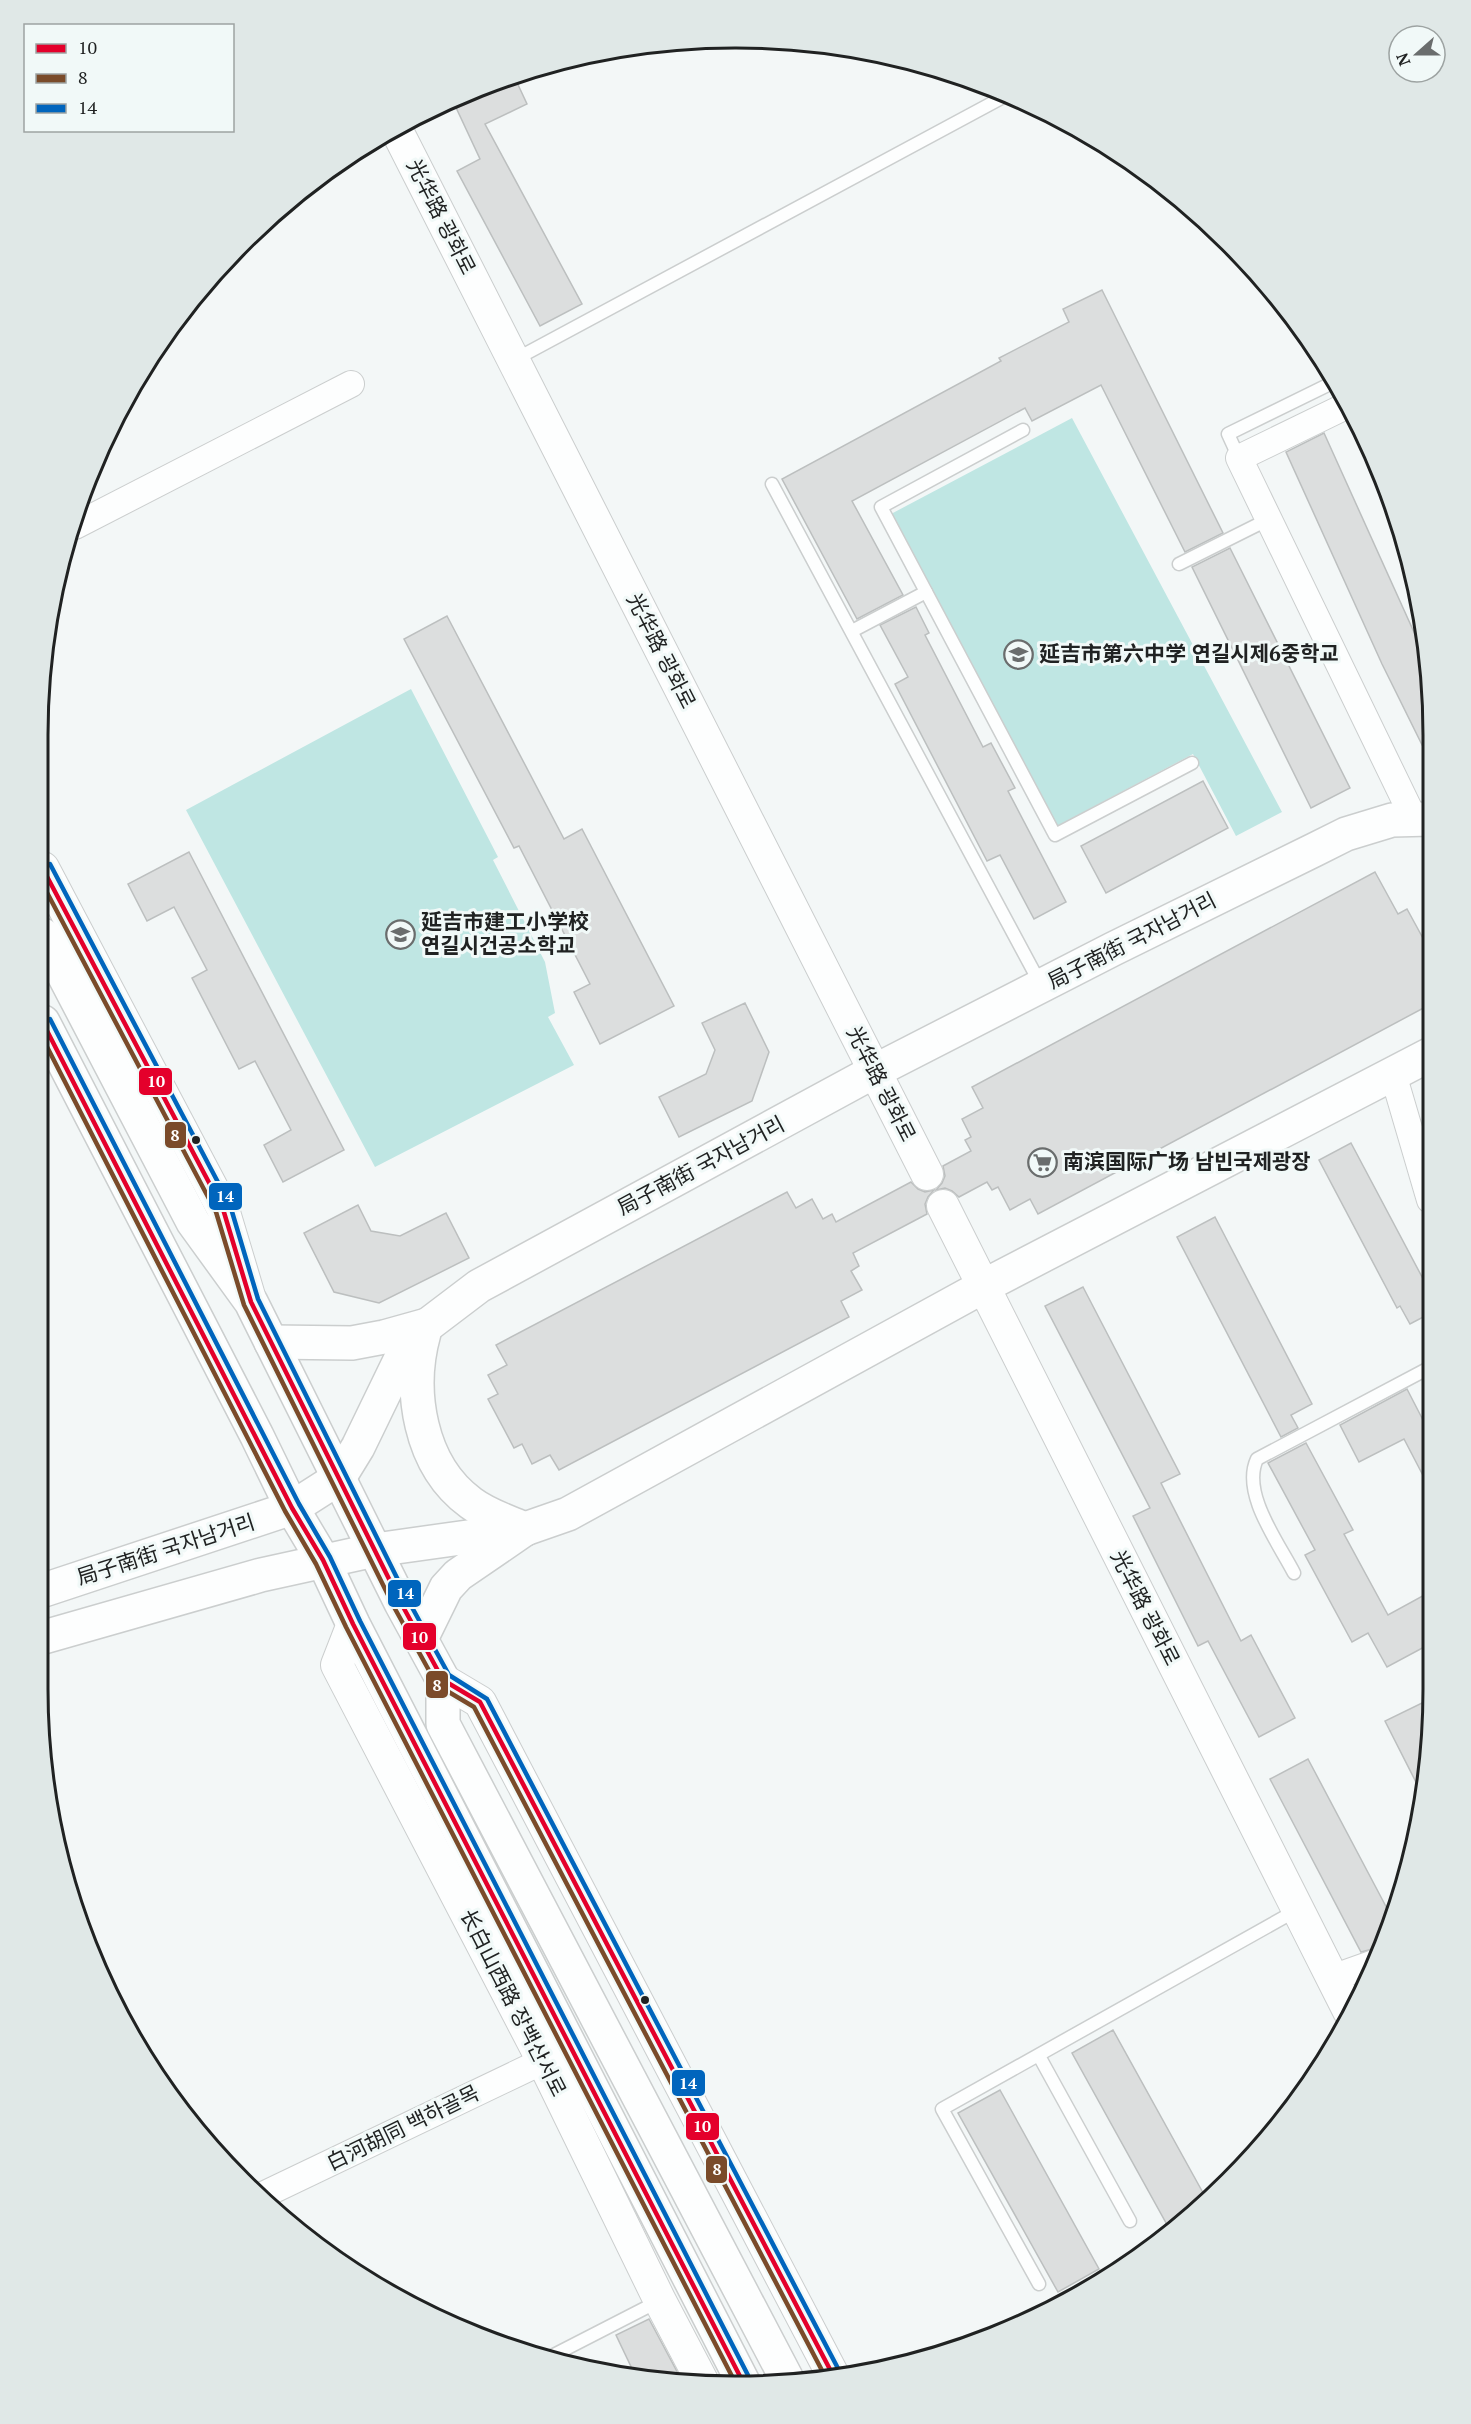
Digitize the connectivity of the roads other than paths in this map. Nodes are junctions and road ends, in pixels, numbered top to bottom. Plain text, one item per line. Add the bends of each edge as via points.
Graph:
1 (999, 100) edge
2 (400, 136) edge
3 (513, 361) junction
4 (351, 384) dead end
5 (1327, 385) edge
6 (1340, 409) edge
7 (1023, 430) dead end
8 (1239, 458) junction
9 (772, 483) dead end
10 (1269, 519) junction
11 (82, 523) edge
12 (1179, 564) dead end
13 (926, 592) junction
14 (852, 631) junction
15 (1192, 763) dead end
16 (1423, 819) edge
17 (48, 876) edge
18 (48, 943) edge
19 (1042, 986) junction
20 (48, 1040) edge
21 (52, 1058) edge
22 (1423, 1058) edge
23 (875, 1071) junction
24 (1393, 1074) junction
25 (927, 1174) dead end
26 (1423, 1176) edge
27 (943, 1206) dead end
28 (984, 1286) junction
29 (251, 1302) junction
30 (427, 1326) junction
31 (271, 1342) junction
32 (1423, 1371) edge
33 (339, 1478) junction
34 (292, 1508) junction
35 (525, 1529) junction
36 (375, 1550) junction
37 (323, 1560) junction
38 (1294, 1573) dead end
39 (48, 1589) edge
40 (353, 1624) junction
41 (48, 1636) edge
42 (421, 1639) junction
43 (443, 1680) junction
44 (1297, 1910) junction
45 (1364, 1967) edge
46 (1332, 1978) junction
47 (1346, 2005) edge
48 (1039, 2056) junction
49 (543, 2061) junction
50 (268, 2192) edge
51 (1130, 2222) dead end
52 (1039, 2284) dead end
53 (660, 2301) junction
54 (558, 2353) edge
55 (830, 2369) edge
56 (785, 2374) edge
57 (699, 2375) edge
58 (740, 2376) edge

1 - 3 lane
2 - 3 street, 光华路 광화로
3 - 23 street, 光华路 광화로
4 - 11 street
5 - 8 lane via 1228,434
6 - 8 street
7 - 13 lane via 881,507
8 - 10 street
9 - 14 lane
10 - 12 lane
10 - 16 street
13 - 14 lane
13 - 15 lane via 1055,835
14 - 19 lane
16 - 19 main road, 局子南街 국자남거리 via 1392,820 1346,834
17 - 29 street via 223,1209
18 - 29 main road via 193,1222
19 - 23 main road, 局子南街 국자남거리
20 - 21 main road, 长白山西路 장백산서로
21 - 34 main road, 长白山西路 장백산서로
22 - 24 main road
23 - 25 street, 光华路 광화로
23 - 30 main road, 局子南街 국자남거리 via 479,1286
24 - 26 street
24 - 28 main road
27 - 28 street, 光华路 광화로
28 - 35 main road via 568,1514
28 - 44 street, 光华路 광화로
29 - 31 main road
30 - 31 main road via 352,1342
30 - 33 main road, 局子南街 국자남거리 via 407,1346
30 - 35 main road via 419,1350 418,1404 423,1431 435,1460 469,1502 489,1515
31 - 33 main road
32 - 38 lane via 1257,1459 1252,1470 1253,1490
33 - 34 main road, 局子南街 국자남거리
33 - 36 main road
34 - 37 main road, 长白山西路 장백산서로
34 - 39 main road, 局子南街 국자남거리
35 - 36 main road
35 - 42 main road via 458,1575 446,1588
36 - 37 main road
36 - 42 main road
37 - 40 main road, 长白山西路 장백산서로
37 - 41 main road
40 - 49 street, 长白山西路 장백산서로 via 337,1665
40 - 58 main road, 长白山西路 장백산서로
42 - 43 main road
43 - 55 street via 480,1702
43 - 56 main road via 443,1724
44 - 46 street, 光华路 광화로
44 - 48 lane
45 - 46 street
46 - 47 street, 光华路 광화로
48 - 51 lane
48 - 52 lane via 942,2109
49 - 50 street, 白河胡同 백하골목
49 - 53 street, 长白山西路 장백산서로
53 - 54 lane
53 - 57 street, 长白山西路 장백산서로

